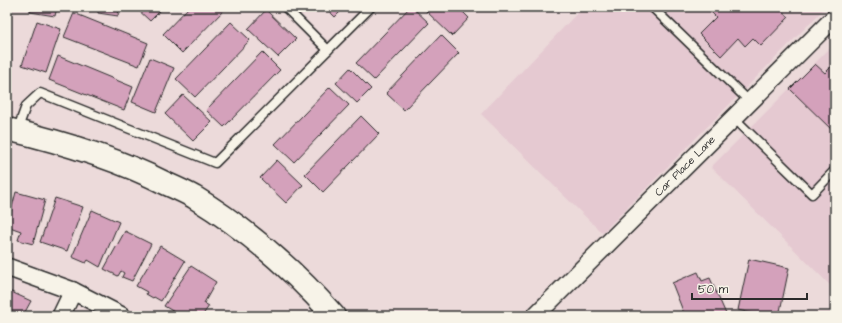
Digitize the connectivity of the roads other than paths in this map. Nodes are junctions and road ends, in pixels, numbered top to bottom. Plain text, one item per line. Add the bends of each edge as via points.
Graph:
1 (285, 7) edge
2 (371, 7) edge
3 (652, 7) edge
4 (835, 17) edge
5 (328, 50) junction
6 (750, 102) junction
7 (734, 118) junction
8 (12, 130) edge
9 (835, 170) edge
10 (7, 267) edge
11 (73, 291) junction
12 (61, 316) edge
13 (122, 316) edge
14 (334, 316) edge
15 (535, 316) edge

1 - 5 lane
2 - 5 lane
3 - 6 lane
4 - 6 street, Car Place Lane
5 - 8 lane via 216,163 40,93 26,106
6 - 7 street, Car Place Lane
7 - 9 lane via 812,194
7 - 15 street, Car Place Lane
8 - 14 street via 91,152 145,173 193,197 238,226 278,258
10 - 11 street
11 - 12 street
11 - 13 street

